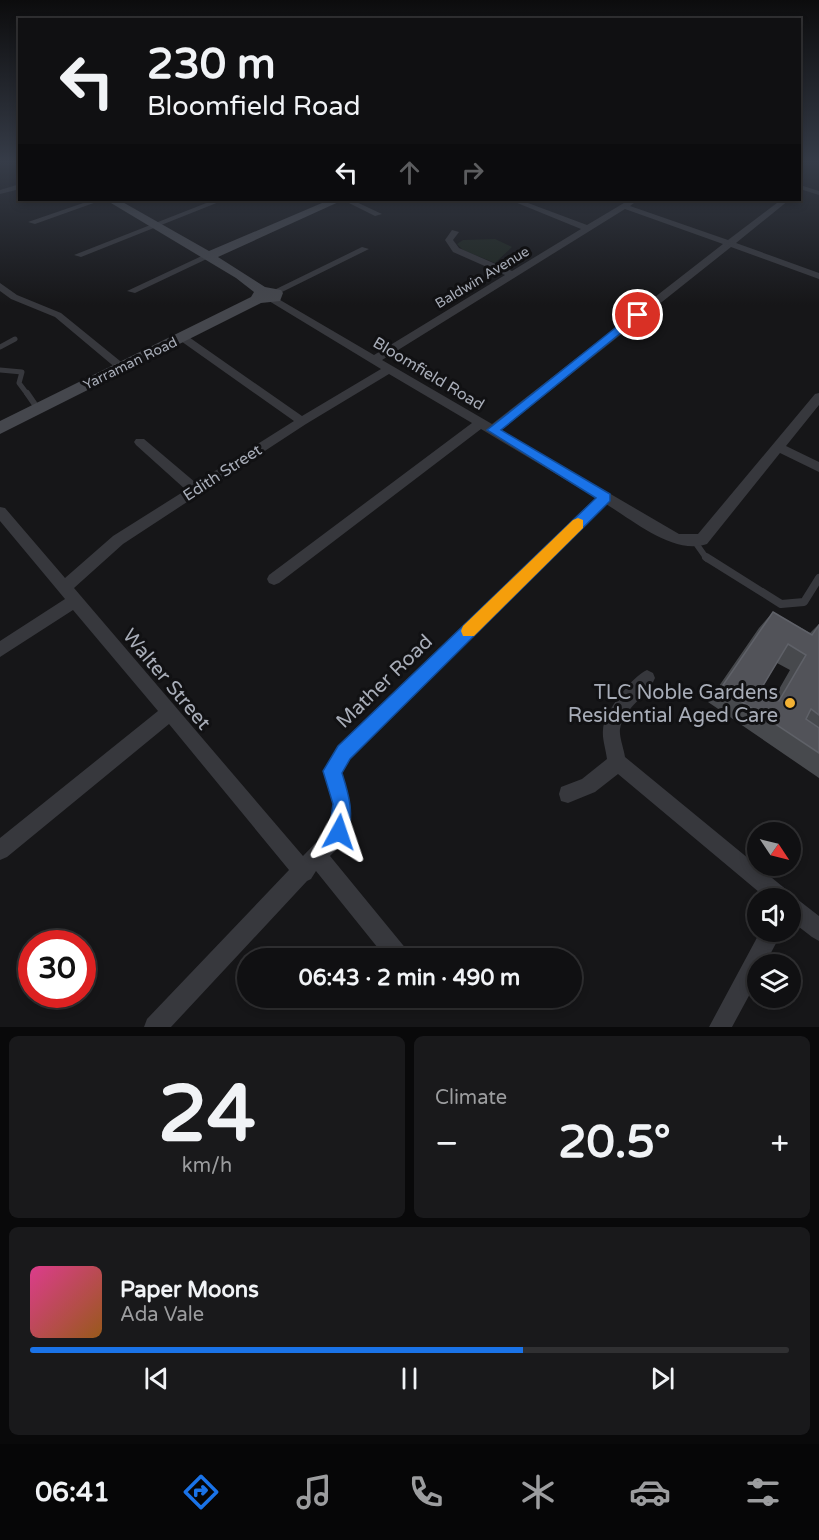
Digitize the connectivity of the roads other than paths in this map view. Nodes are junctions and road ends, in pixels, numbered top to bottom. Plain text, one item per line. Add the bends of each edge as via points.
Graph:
1 (71, 209) edge
2 (128, 209) edge
3 (195, 209) edge
4 (317, 209) edge
5 (367, 209) edge
6 (537, 209) edge
7 (619, 209) edge
8 (632, 209) edge
9 (773, 209) edge
10 (378, 214) dead end
11 (32, 222) dead end
12 (154, 224) junction
13 (587, 228) junction
14 (455, 232) dead end
15 (728, 243) junction
16 (365, 249) dead end
17 (78, 255) dead end
18 (209, 256) junction
19 (510, 274) junction
20 (819, 276) edge
21 (0, 286) edge
22 (132, 291) dead end
23 (267, 296) junction
24 (182, 337) junction
25 (15, 339) dead end
26 (0, 347) edge
27 (374, 360) junction
28 (121, 367) junction
29 (389, 369) junction
30 (0, 370) edge
31 (819, 397) edge
32 (38, 409) junction
33 (302, 421) junction
34 (480, 423) junction
35 (0, 428) edge
36 (493, 430) junction
37 (140, 442) dead end
38 (778, 447) junction
39 (819, 467) edge
40 (195, 490) junction
41 (605, 497) junction
42 (0, 512) edge
43 (695, 542) junction
44 (819, 578) edge
45 (273, 579) dead end
46 (69, 594) junction
47 (0, 650) edge
48 (647, 678) dead end
49 (168, 714) junction
50 (617, 762) junction
51 (568, 794) dead end
52 (0, 850) edge
53 (310, 864) junction
54 (770, 888) edge
55 (801, 915) edge
56 (819, 930) edge
57 (766, 942) edge
58 (390, 948) edge
59 (155, 1027) edge
60 (720, 1027) edge

1 - 11 street
2 - 12 street, Bloomfield Road
3 - 12 street
4 - 18 street
5 - 10 street
6 - 13 street
7 - 13 street, Baldwin Avenue
8 - 15 street
9 - 15 street
12 - 17 street
12 - 18 street, Bloomfield Road
13 - 19 street, Baldwin Avenue
14 - 19 street via 449,240 456,250
15 - 20 street
15 - 36 street
16 - 23 street, Yarraman Road
18 - 22 street
18 - 23 street, Bloomfield Road
19 - 27 street, Baldwin Avenue
21 - 28 street via 14,297 58,315
23 - 24 street, Yarraman Road
23 - 27 street, Bloomfield Road
24 - 28 street, Yarraman Road
24 - 33 street
25 - 26 lane
27 - 29 street, Bloomfield Road
28 - 32 street, Yarraman Road
29 - 33 street, Edith Street
29 - 34 street, Bloomfield Road
30 - 32 lane via 22,372 19,383
31 - 38 street
32 - 35 street, Yarraman Road
33 - 40 street, Edith Street
34 - 36 street, Bloomfield Road
34 - 45 street
36 - 41 street, Bloomfield Road
37 - 40 street
38 - 39 street
38 - 43 street via 702,540
40 - 46 street, Edith Street via 118,540
41 - 43 street, Bloomfield Road via 677,540
41 - 53 street, Mather Road via 344,752 332,771 342,804 339,832
42 - 46 street, Walter Street
43 - 44 lane via 708,560 781,603 804,602
46 - 47 street, Edith Street
46 - 49 street, Walter Street
48 - 50 street via 623,704 611,729
49 - 52 street
49 - 53 street, Walter Street
50 - 51 street via 605,776
50 - 54 street
53 - 58 street, Walter Street
53 - 59 street, Mather Road
55 - 56 street
57 - 60 street

